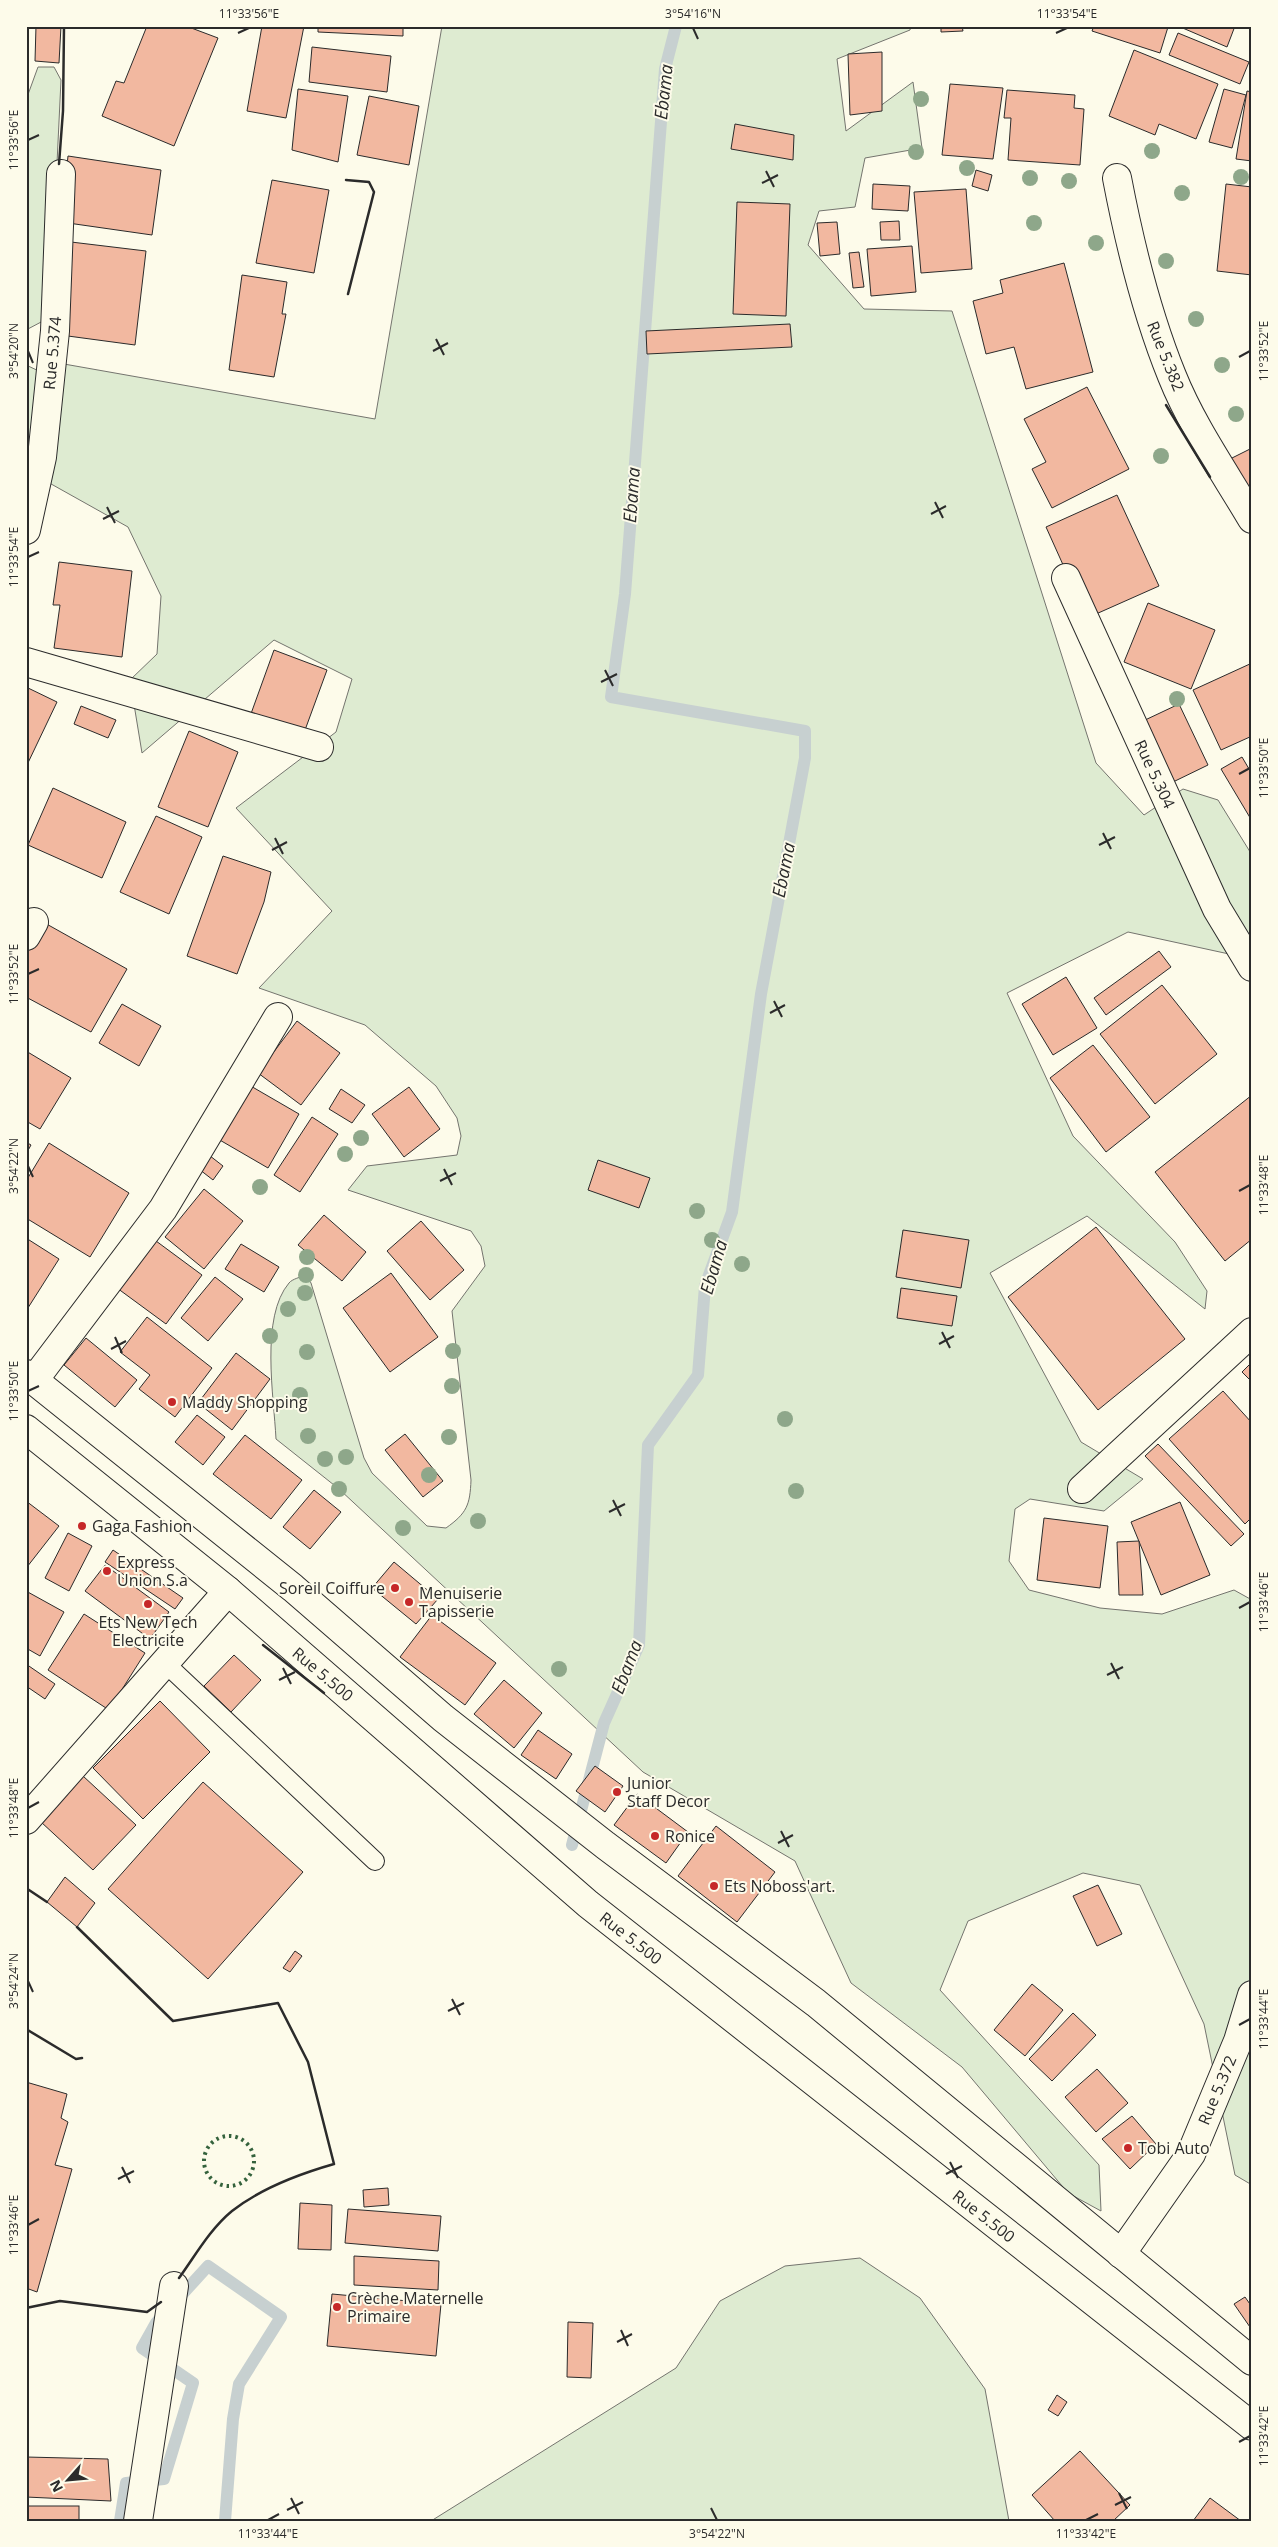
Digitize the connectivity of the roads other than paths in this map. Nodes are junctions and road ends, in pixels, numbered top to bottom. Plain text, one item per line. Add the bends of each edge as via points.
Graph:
1 (61, 174) dead end
2 (1117, 178) dead end
3 (1252, 519) edge
4 (26, 530) edge
5 (1066, 578) dead end
6 (26, 662) edge
7 (319, 748) dead end
8 (1252, 967) edge
9 (278, 1017) dead end
10 (1252, 1332) edge
11 (30, 1377) edge
12 (26, 1429) edge
13 (1082, 1489) dead end
14 (228, 1591) junction
15 (166, 1664) junction
16 (26, 1820) edge
17 (375, 1861) dead end
18 (1252, 1995) edge
19 (1121, 2254) junction
20 (174, 2286) dead end
21 (1252, 2361) edge
22 (1252, 2426) edge
23 (138, 2521) edge

1 - 4 main road, Rue 5.374 via 55,331 42,458
2 - 3 main road, Rue 5.382 via 1144,300 1173,378
5 - 8 main road, Rue 5.304 via 1218,909
6 - 7 main road
9 - 11 main road via 164,1208
10 - 13 main road
11 - 19 main road via 293,1588 443,1718 604,1845 816,2003
12 - 14 main road, Rue 5.500
14 - 15 main road
14 - 22 main road, Rue 5.500 via 588,1904
15 - 16 main road
15 - 17 lane
18 - 19 main road, Rue 5.372 via 1238,2041 1191,2154
19 - 21 main road
20 - 23 main road

